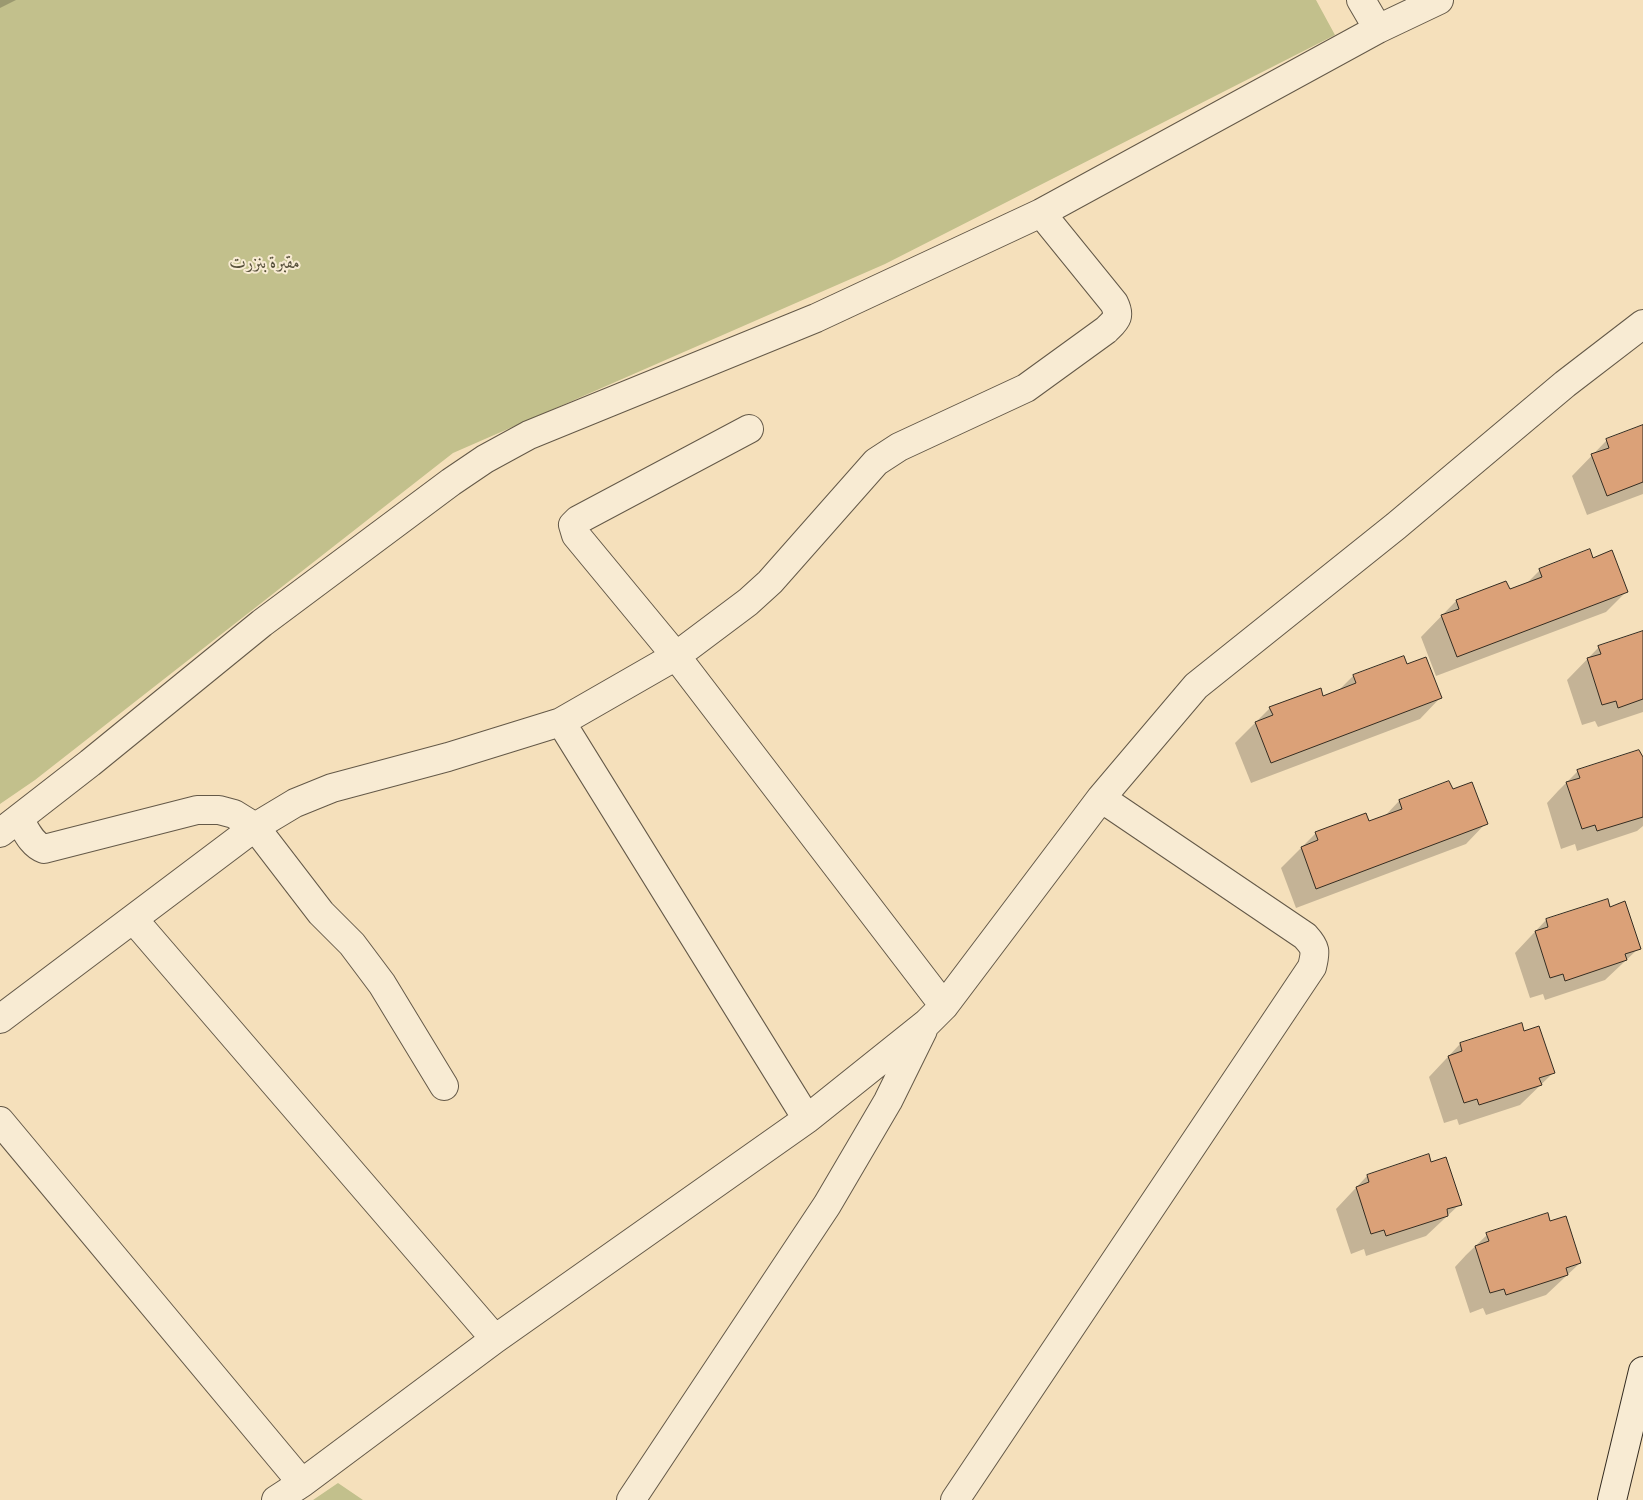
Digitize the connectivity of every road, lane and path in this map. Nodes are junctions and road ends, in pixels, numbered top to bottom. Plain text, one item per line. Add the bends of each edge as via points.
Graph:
1 (1361, 0) edge
2 (1439, 0) edge
3 (1378, 29) junction
4 (1041, 213) junction
5 (1643, 324) edge
6 (750, 429) dead end
7 (676, 656) junction
8 (561, 722) junction
9 (1101, 798) junction
10 (9, 826) edge
11 (255, 827) junction
12 (134, 920) junction
13 (935, 1014) junction
14 (0, 1019) edge
15 (444, 1086) dead end
16 (807, 1119) junction
17 (0, 1121) edge
18 (495, 1339) junction
19 (1643, 1371) edge
20 (302, 1483) junction
21 (276, 1500) edge
22 (631, 1500) edge
23 (955, 1500) edge
24 (1612, 1500) edge

1 - 3 street
2 - 3 street
3 - 4 street
4 - 7 street via 1114,303 1118,312 1116,319 1106,330 1026,388 899,447 876,462 770,582
4 - 10 street via 816,318 530,435 485,459 262,623
5 - 9 street via 1196,686
6 - 7 street via 573,525 576,535
7 - 8 street
7 - 13 street
8 - 11 street via 332,788 295,803
8 - 16 street
9 - 13 street
9 - 23 street via 1305,936 1314,946 1315,955 1312,967
10 - 11 street via 44,849 198,810 234,814
11 - 12 street
11 - 15 street via 321,913 352,944 382,984
12 - 14 street
12 - 18 street
13 - 16 street
13 - 22 street via 827,1205
16 - 18 street
17 - 20 street
18 - 20 street
19 - 24 street
20 - 21 street

